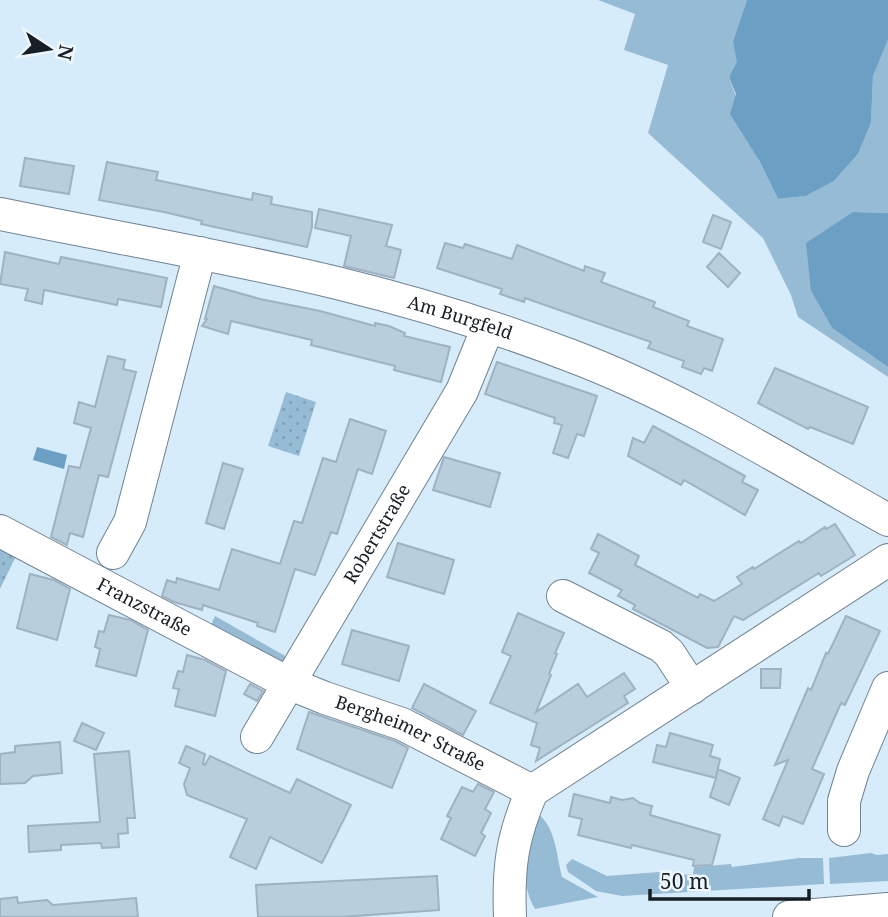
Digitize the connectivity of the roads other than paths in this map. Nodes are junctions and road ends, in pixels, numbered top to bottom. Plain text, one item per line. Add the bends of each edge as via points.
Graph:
1 (0, 214) edge
2 (200, 253) junction
3 (488, 327) junction
4 (888, 520) edge
5 (0, 531) edge
6 (113, 553) dead end
7 (888, 560) edge
8 (564, 596) dead end
9 (288, 683) junction
10 (692, 688) junction
11 (888, 688) edge
12 (257, 737) dead end
13 (532, 791) junction
14 (844, 830) dead end
15 (888, 909) edge
16 (510, 917) edge
17 (789, 917) edge

1 - 2 street, Am Burgfeld
2 - 3 street, Am Burgfeld via 410,302
2 - 6 street, Franzstraße via 130,522
3 - 4 street, Am Burgfeld via 636,383
3 - 9 street, Robertstraße via 462,391
5 - 9 street, Franzstraße
7 - 10 street
8 - 10 street via 661,646
9 - 12 street, Robertstraße
9 - 13 street, Bergheimer Straße via 402,724
10 - 13 street
11 - 14 street via 853,771 844,802
13 - 16 street via 512,846
15 - 17 street

